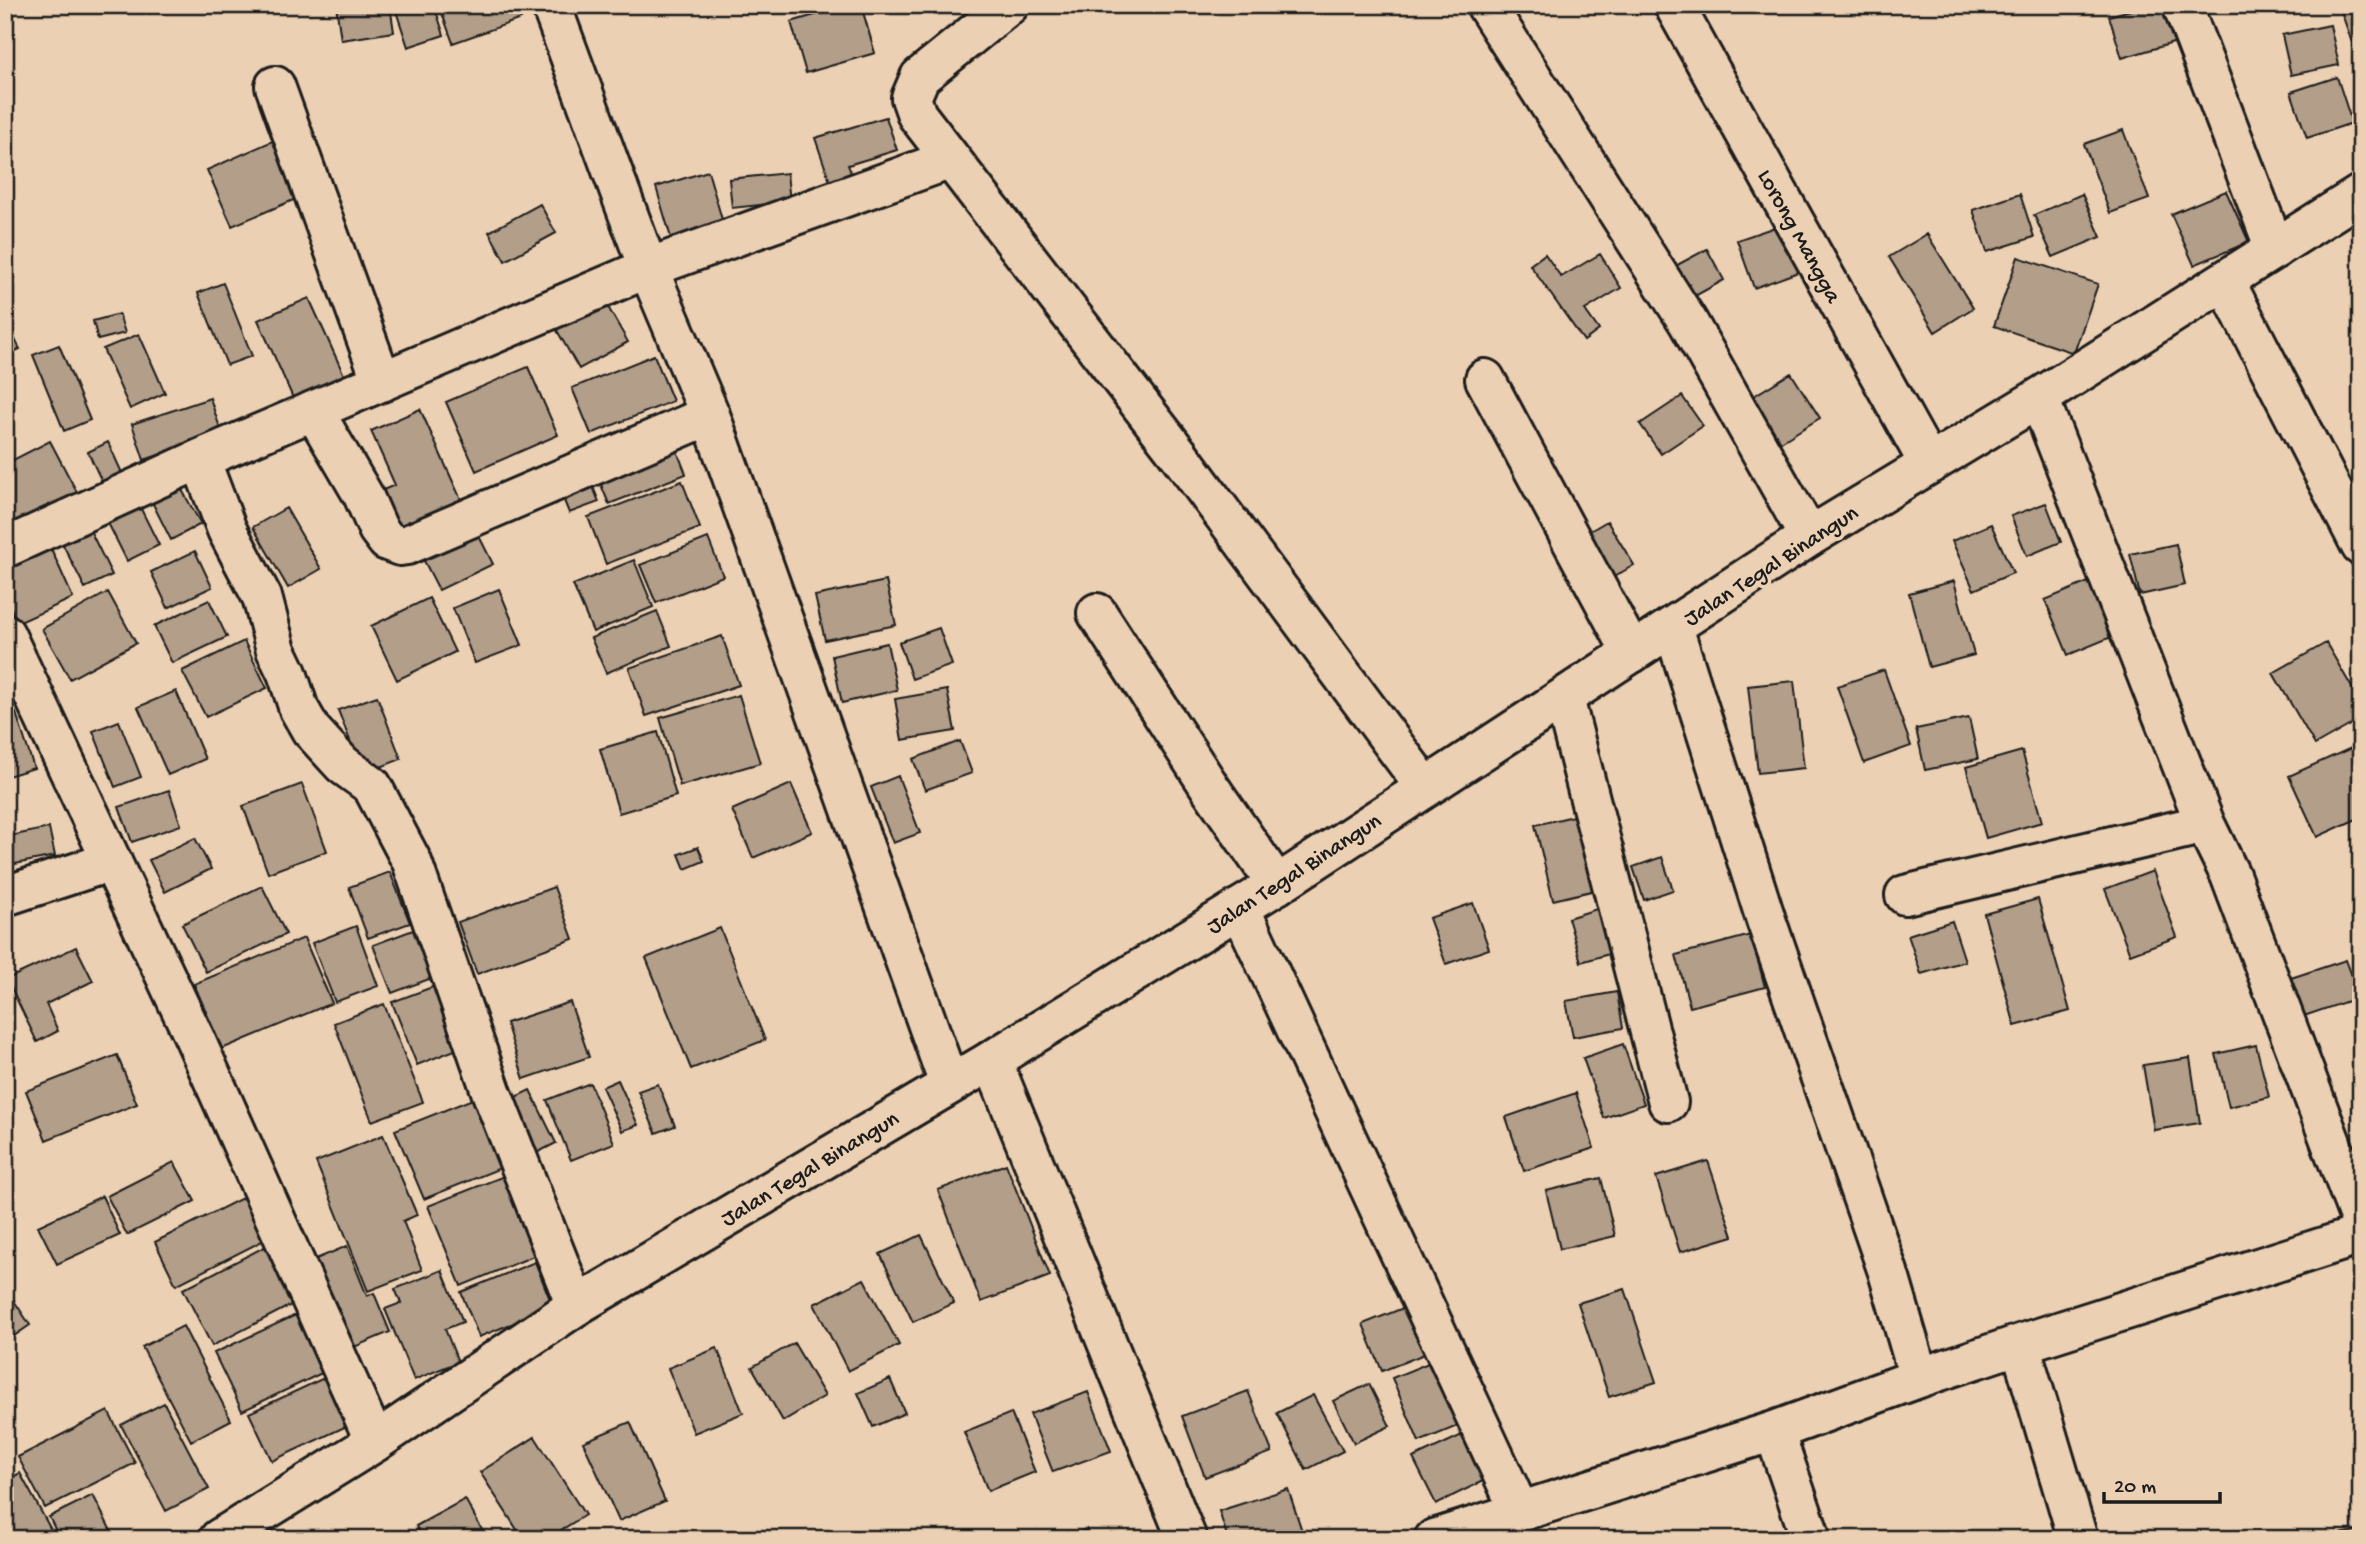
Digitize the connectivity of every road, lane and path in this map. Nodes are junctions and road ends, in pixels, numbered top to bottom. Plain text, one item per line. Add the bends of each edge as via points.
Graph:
1 (551, 5) edge
2 (1009, 5) edge
3 (1486, 5) edge
4 (1674, 5) edge
5 (2182, 5) edge
6 (275, 86) dead end
7 (951, 159) junction
8 (2361, 194) edge
9 (2275, 249) junction
10 (648, 268) junction
11 (2225, 281) junction
12 (1485, 379) dead end
13 (382, 382) junction
14 (2039, 398) junction
15 (314, 411) junction
16 (710, 415) junction
17 (200, 459) junction
18 (1929, 464) junction
19 (1809, 537) junction
20 (2361, 546) edge
21 (5, 548) edge
22 (1097, 613) dead end
23 (1673, 627) junction
24 (5, 635) edge
25 (1632, 653) junction
26 (1564, 698) junction
27 (1425, 787) junction
28 (2205, 824) junction
29 (111, 861) junction
30 (1277, 885) junction
31 (1905, 894) dead end
32 (5, 895) edge
33 (1240, 908) junction
34 (992, 1060) junction
35 (949, 1084) junction
36 (1668, 1102) dead end
37 (2361, 1222) edge
38 (2361, 1235) edge
39 (576, 1306) junction
40 (2020, 1344) junction
41 (1919, 1378) junction
42 (1774, 1431) junction
43 (375, 1442) junction
44 (1520, 1512) junction
45 (1444, 1538) edge
46 (219, 1539) edge
47 (1187, 1539) edge
48 (1811, 1539) edge
49 (2078, 1539) edge

1 - 10 street
2 - 7 street via 920,77 911,98 917,115
3 - 19 street via 1688,321
4 - 18 street, Lorong Mangga
5 - 9 street
6 - 13 street
7 - 10 street
7 - 27 street via 1181,456
8 - 9 street, Jalan Tegal Binangun
9 - 11 street, Jalan Tegal Binangun
10 - 13 street
10 - 16 street
11 - 14 street, Jalan Tegal Binangun
11 - 20 street
12 - 25 street
13 - 15 street
14 - 18 street, Jalan Tegal Binangun
14 - 28 street
15 - 16 street via 379,529 387,541 400,546
15 - 17 street
16 - 35 street
17 - 21 street
17 - 39 street via 227,530 262,597 299,709 311,730 343,765 372,786 412,862 491,1091
18 - 19 street, Jalan Tegal Binangun
19 - 23 street, Jalan Tegal Binangun
22 - 30 street
23 - 25 street, Jalan Tegal Binangun
23 - 41 street via 1766,920 1888,1272
24 - 29 street
25 - 26 street, Jalan Tegal Binangun
26 - 27 street, Jalan Tegal Binangun
26 - 36 street
27 - 30 street, Jalan Tegal Binangun
28 - 31 street
28 - 37 street via 2230,875
29 - 32 street
29 - 43 street
30 - 33 street, Jalan Tegal Binangun
33 - 34 street, Jalan Tegal Binangun
33 - 44 street
34 - 35 street, Jalan Tegal Binangun
34 - 47 street
35 - 39 street, Jalan Tegal Binangun
38 - 40 street
39 - 43 street, Jalan Tegal Binangun
40 - 41 street
40 - 49 street
41 - 42 street
42 - 44 street
42 - 48 street
43 - 46 street, Jalan Tegal Binangun
44 - 45 street

